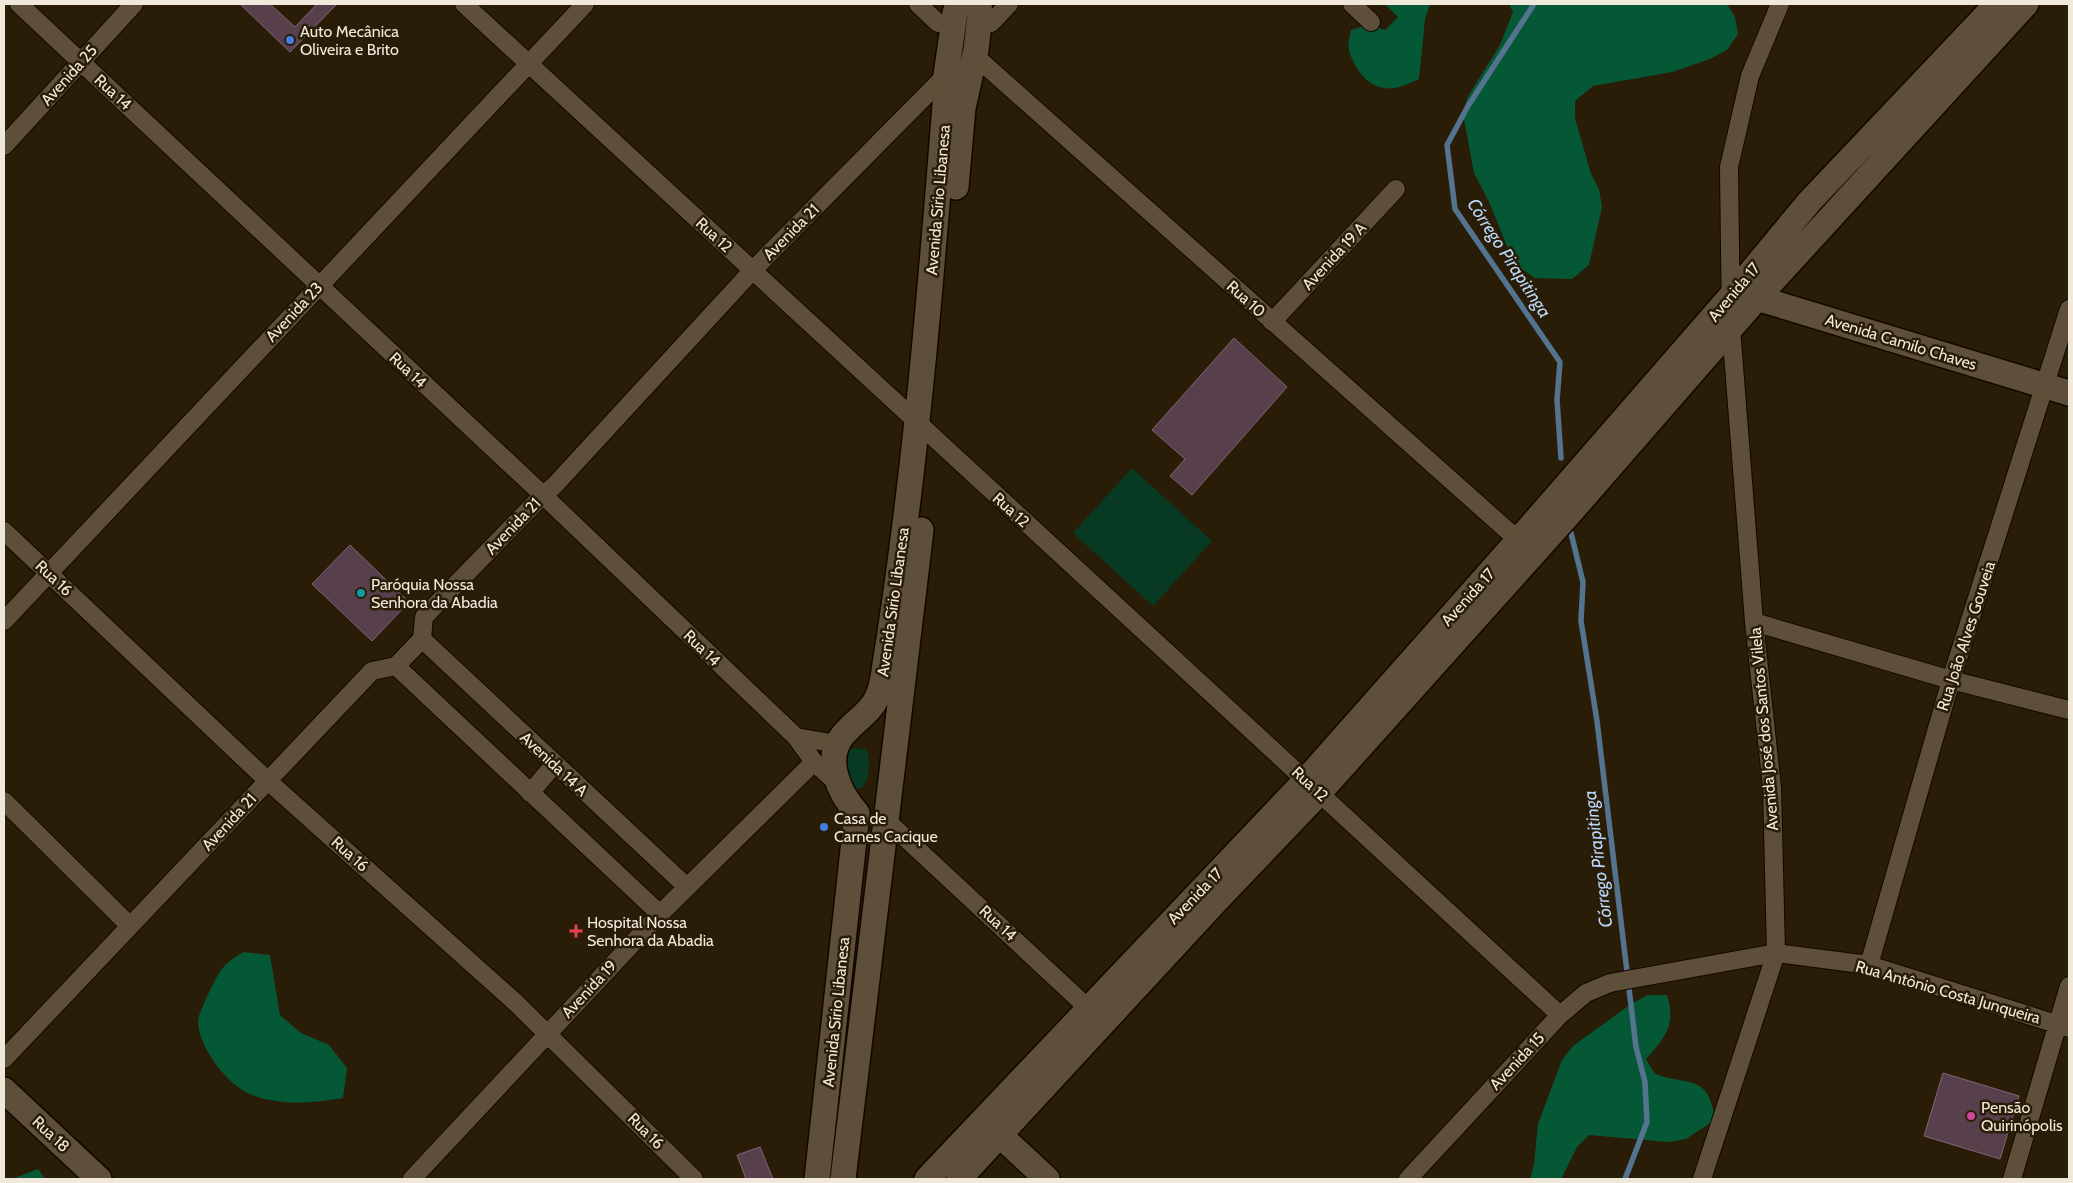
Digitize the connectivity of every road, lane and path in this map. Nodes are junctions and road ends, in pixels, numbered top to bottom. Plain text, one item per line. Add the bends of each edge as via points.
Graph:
1 (18, 4) edge
2 (134, 4) edge
3 (464, 4) edge
4 (585, 4) edge
5 (918, 4) edge
6 (1009, 4) edge
7 (1352, 4) edge
8 (1780, 4) edge
9 (2026, 4) edge
10 (956, 13) edge
11 (979, 14) edge
12 (1996, 16) edge
13 (1371, 22) dead end
14 (81, 62) junction
15 (528, 64) junction
16 (973, 68) junction
17 (946, 75) junction
18 (4, 146) edge
19 (1396, 189) dead end
20 (752, 270) junction
21 (318, 287) junction
22 (1732, 295) junction
23 (1757, 298) junction
24 (2069, 309) edge
25 (1272, 322) junction
26 (1730, 328) junction
27 (2058, 389) edge
28 (925, 431) junction
29 (543, 495) junction
30 (4, 531) edge
31 (1525, 544) junction
32 (49, 574) junction
33 (4, 621) edge
34 (1754, 622) junction
35 (422, 639) junction
36 (396, 666) junction
37 (1951, 680) junction
38 (2069, 710) edge
39 (861, 720) junction
40 (896, 736) junction
41 (796, 737) junction
42 (837, 744) junction
43 (814, 762) junction
44 (554, 764) junction
45 (268, 781) junction
46 (837, 783) junction
47 (1312, 786) junction
48 (530, 793) junction
49 (4, 801) edge
50 (857, 813) junction
51 (885, 819) junction
52 (687, 887) junction
53 (660, 914) junction
54 (130, 926) junction
55 (1776, 953) junction
56 (1869, 965) junction
57 (1648, 977) joint
58 (2069, 986) edge
59 (1088, 1008) junction
60 (1560, 1015) junction
61 (2064, 1026) edge
62 (548, 1033) junction
63 (4, 1059) edge
64 (4, 1090) edge
65 (1000, 1136) junction
66 (966, 1177) edge
67 (99, 1179) edge
68 (412, 1179) edge
69 (694, 1179) edge
70 (817, 1179) edge
71 (843, 1179) edge
72 (927, 1179) edge
73 (1047, 1179) edge
74 (1408, 1179) edge
75 (1702, 1179) edge
76 (2012, 1179) edge

1 - 14 street, Rua 14
2 - 14 street, Avenida 25
3 - 15 street, Rua 12
4 - 15 street, Avenida 23
5 - 10 street via 938,23
6 - 11 street via 991,23
7 - 13 street
8 - 22 street, Avenida José dos Santos Vilela via 1750,76 1729,167
9 - 12 street, Avenida 17
10 - 11 street via 959,18 974,19
10 - 17 street, Avenida Sírio Libanesa
11 - 16 street, Avenida Sírio Libanesa
12 - 22 street, Avenida 17 via 1809,202
12 - 23 street, Avenida 17
14 - 18 street, Avenida 25
14 - 21 street, Rua 14
15 - 20 street, Rua 12
15 - 21 street, Avenida 23
16 - 17 street via 967,83 957,85
16 - 25 street, Rua 10
16 - 28 street, Avenida Sírio Libanesa via 963,108
17 - 20 street, Avenida 21
17 - 28 street, Avenida Sírio Libanesa
19 - 25 street, Avenida 19 A
20 - 28 street, Rua 12
20 - 29 street, Avenida 21
21 - 29 street, Rua 14
21 - 32 street, Avenida 23
22 - 23 street, Avenida Camilo Chaves
22 - 26 street, Avenida José dos Santos Vilela
22 - 31 street, Avenida 17
23 - 26 street, Avenida 17
23 - 27 street, Avenida Camilo Chaves
24 - 27 street, Rua João Alves Gouveia
25 - 31 street, Rua 10
26 - 31 street, Avenida 17
26 - 34 street, Avenida José dos Santos Vilela
27 - 37 street, Rua João Alves Gouveia
28 - 39 street, Avenida Sírio Libanesa via 882,684 874,705
28 - 40 street, Avenida Sírio Libanesa
28 - 47 street, Rua 12
29 - 35 street, Avenida 21 via 424,617
29 - 41 street, Rua 14
30 - 32 street, Rua 16
31 - 47 street, Avenida 17
32 - 33 street, Avenida 23
32 - 45 street, Rua 16
34 - 37 street
34 - 55 street, Avenida José dos Santos Vilela via 1772,787
35 - 36 street
35 - 44 street, Avenida 14 A
36 - 45 street, Avenida 21 via 372,671
36 - 48 street
37 - 38 street
37 - 56 street, Rua João Alves Gouveia
39 - 40 street via 873,716 887,720
39 - 42 street, Avenida Sírio Libanesa
40 - 51 street, Avenida Sírio Libanesa
41 - 42 street
41 - 43 street, Rua 14
42 - 46 street
43 - 46 street, Rua 14
43 - 52 street, Avenida 19
44 - 48 street
44 - 52 street, Avenida 14 A
45 - 54 street, Avenida 21
45 - 62 street, Rua 16
46 - 50 street
47 - 59 street, Avenida 17
47 - 60 street, Rua 12
47 - 65 street, Avenida 17 via 1216,901
48 - 53 street
49 - 54 street
50 - 51 street via 864,820
50 - 70 street, Avenida Sírio Libanesa
51 - 59 street, Rua 14
51 - 71 street, Avenida Sírio Libanesa
52 - 53 street, Avenida 19
53 - 62 street, Avenida 19
54 - 63 street, Avenida 21
55 - 56 street, Rua Antônio Costa Junqueira
55 - 57 street, Rua Antônio Costa Junqueira
55 - 75 street, Avenida José dos Santos Vilela
56 - 61 street, Rua Antônio Costa Junqueira
57 - 60 street, Avenida 15 via 1610,983 1586,993
58 - 61 street
59 - 72 street, Avenida 17
60 - 74 street, Avenida 15
61 - 76 street
62 - 68 street, Avenida 19
62 - 69 street, Rua 16
64 - 67 street, Rua 18
65 - 66 street, Avenida 17
65 - 73 street

